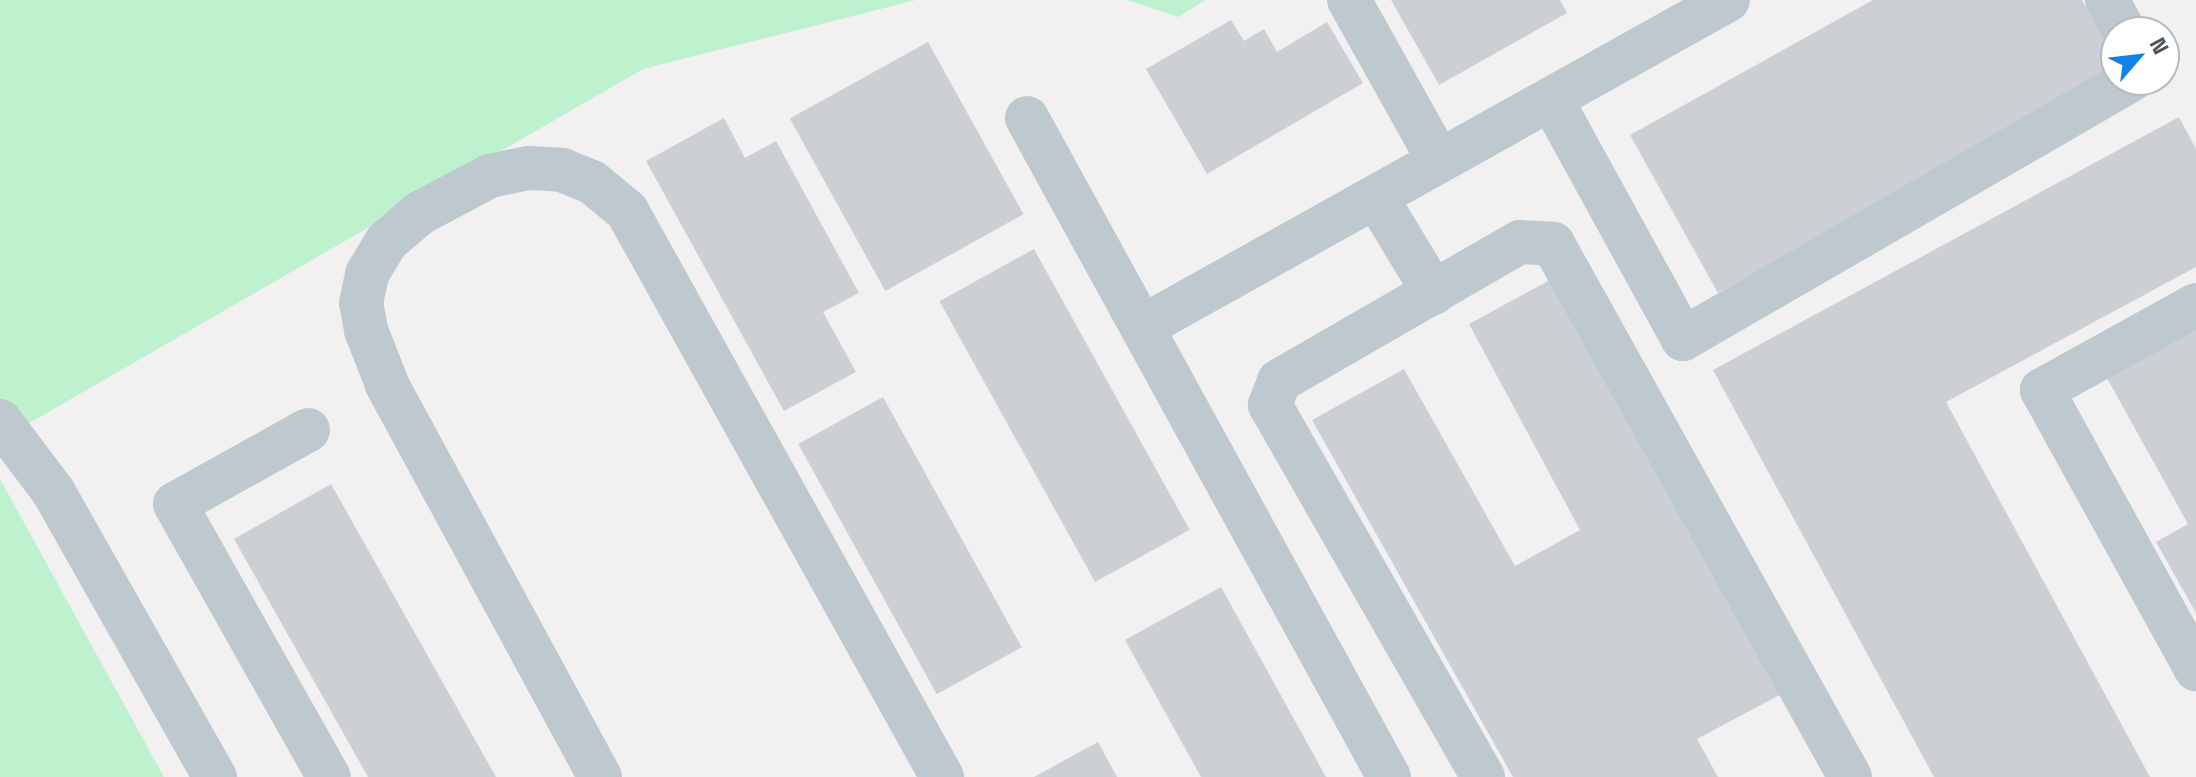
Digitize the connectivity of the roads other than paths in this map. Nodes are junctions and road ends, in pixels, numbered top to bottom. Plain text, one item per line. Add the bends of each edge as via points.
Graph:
1 (1349, 0) edge
2 (1728, 0) edge
3 (2103, 96) edge
4 (1551, 99) junction
5 (1027, 118) dead end
6 (1439, 161) junction
7 (1376, 197) junction
8 (1434, 293) junction
9 (2196, 305) edge
10 (1142, 327) junction
11 (0, 421) edge
12 (308, 430) dead end
13 (2196, 669) edge
14 (215, 777) edge
15 (329, 777) edge
16 (600, 777) edge
17 (942, 777) edge
18 (1389, 777) edge
19 (1483, 777) edge
20 (1850, 777) edge

1 - 6 street
2 - 4 street
3 - 4 street via 1683,339
4 - 6 street
5 - 10 street
6 - 7 street
7 - 8 street
7 - 10 street
8 - 19 street via 1279,381 1270,405
8 - 20 street via 1520,242 1553,244
9 - 13 street via 2042,390
10 - 18 street
11 - 14 street via 53,491
12 - 15 street via 175,504
16 - 17 street via 387,384 361,303 367,274 386,242 420,213 490,176 529,168 562,170 592,182 627,211

